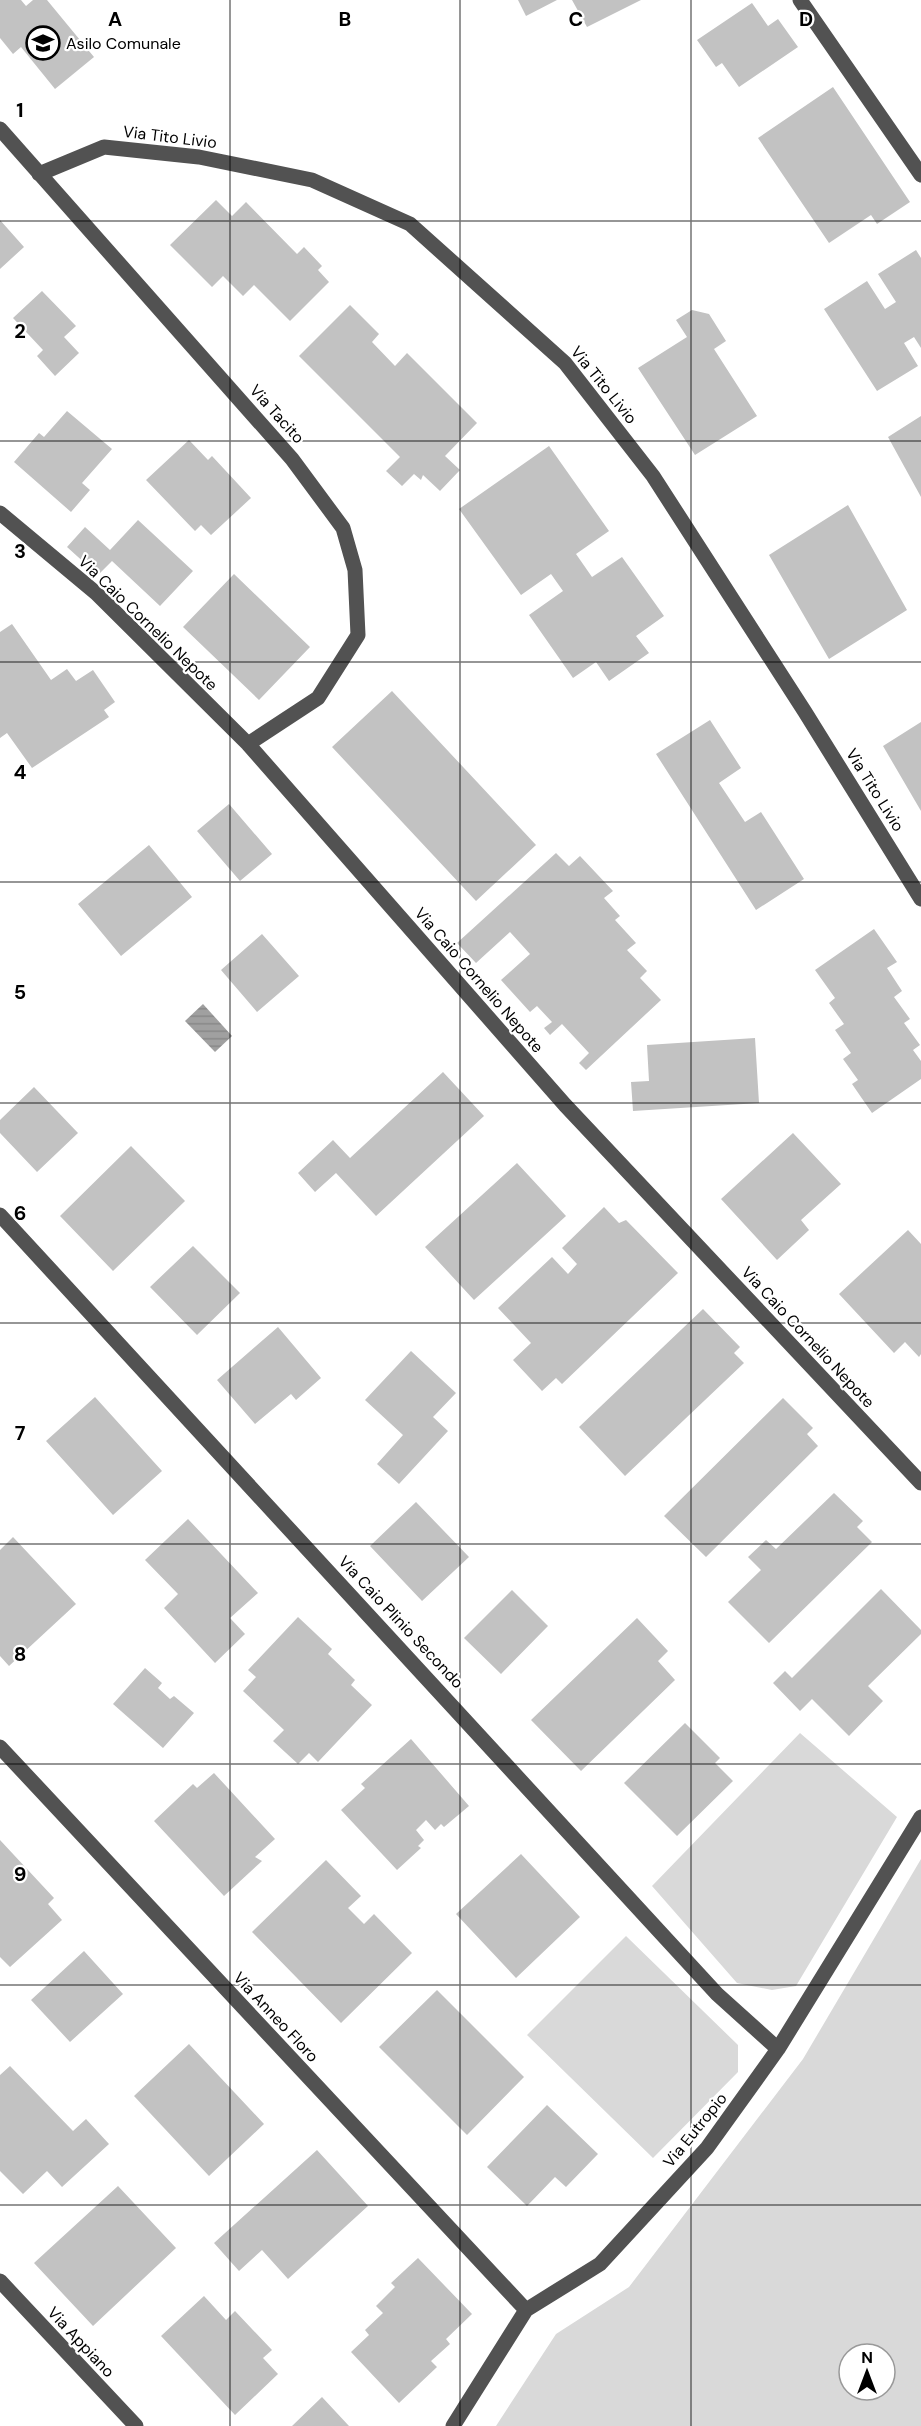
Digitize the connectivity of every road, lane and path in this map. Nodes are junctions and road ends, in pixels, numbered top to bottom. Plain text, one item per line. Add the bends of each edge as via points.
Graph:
1 (800, 0) edge
2 (0, 129) edge
3 (39, 174) junction
4 (921, 176) edge
5 (0, 513) edge
6 (248, 744) junction
7 (921, 899) edge
8 (0, 1215) edge
9 (921, 1483) edge
10 (0, 1748) edge
11 (921, 1817) edge
12 (778, 2049) junction
13 (0, 2281) edge
14 (526, 2310) junction
15 (136, 2426) edge
16 (453, 2426) edge

1 - 4 street
2 - 3 street, Via Tacito
3 - 6 street, Via Tacito via 292,459 343,528 355,570 358,635 318,698
3 - 7 street, Via Tito Livio via 104,147 199,157 312,180 410,224 565,363 653,476
5 - 6 street, Via Caio Cornelio Nepote via 96,593
6 - 9 street, Via Caio Cornelio Nepote via 565,1105
8 - 12 street, Via Caio Plinio Secondo via 717,1994
10 - 14 street, Via Anneo Floro
11 - 12 street, Via Eutropio
12 - 14 street, Via Eutropio via 707,2148 600,2264
13 - 15 street, Via Appiano
14 - 16 street, Via Eutropio

